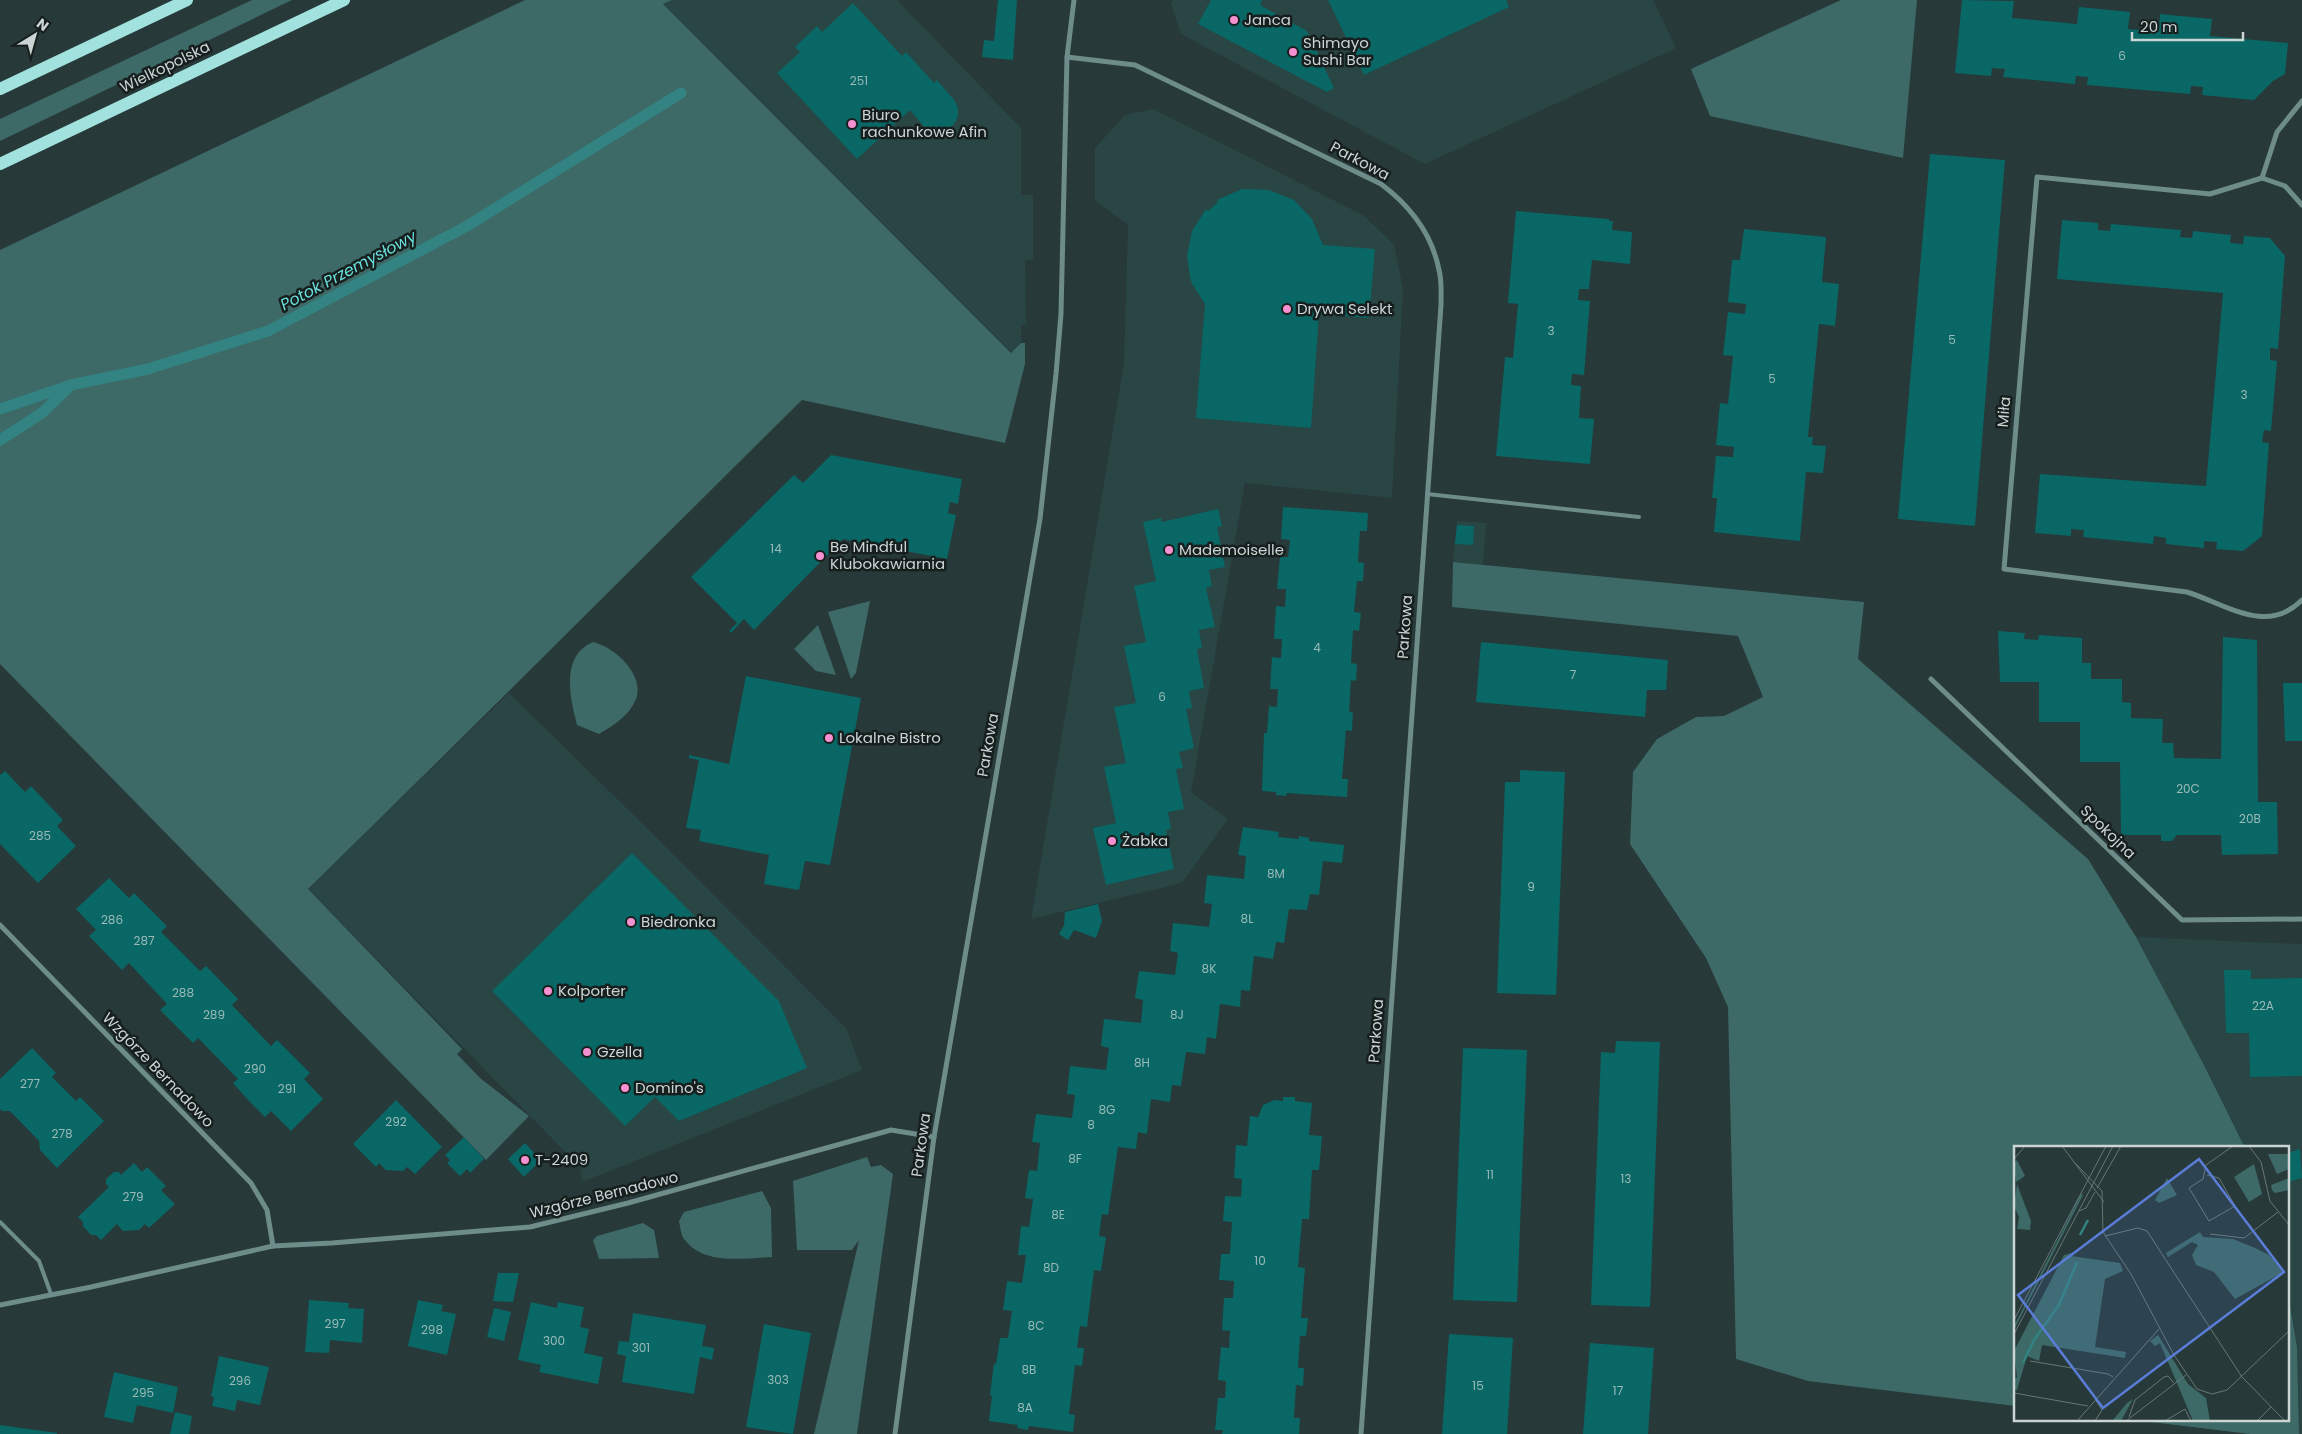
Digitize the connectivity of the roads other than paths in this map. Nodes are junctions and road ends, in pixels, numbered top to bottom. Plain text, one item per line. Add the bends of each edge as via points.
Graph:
1 (187, 0) edge
2 (344, 0) edge
3 (1074, 0) edge
4 (1067, 57) junction
5 (0, 89) edge
6 (2302, 101) edge
7 (0, 164) edge
8 (2262, 178) junction
9 (2302, 205) edge
10 (1427, 494) junction
11 (1639, 517) dead end
12 (2302, 600) edge
13 (1931, 679) dead end
14 (2302, 920) edge
15 (0, 924) edge
16 (934, 1137) junction
17 (0, 1222) edge
18 (273, 1246) junction
19 (52, 1294) junction
20 (0, 1305) edge
21 (895, 1434) edge
22 (1360, 1434) edge

1 - 5 main road
2 - 7 main road, Wielkopolska
3 - 4 street, Parkowa
4 - 10 street, Parkowa via 1135,65 1361,173 1381,184 1412,212 1427,236 1440,270 1441,306
4 - 16 street, Parkowa via 1060,314 1040,519
6 - 8 street via 2277,132
8 - 9 street via 2285,186
8 - 12 street, Miła via 2210,194 2037,177 2004,569 2187,592 2245,616 2269,617 2283,613
10 - 11 lane
10 - 22 street, Parkowa
13 - 14 street, Spokojna via 2182,920
15 - 18 street, Wzgórze Bernadowo via 251,1183 267,1210
16 - 18 street, Wzgórze Bernadowo via 891,1130 530,1227
16 - 21 street, Parkowa
17 - 19 lane via 39,1262
18 - 19 street, Wzgórze Bernadowo
19 - 20 street, Wzgórze Bernadowo

